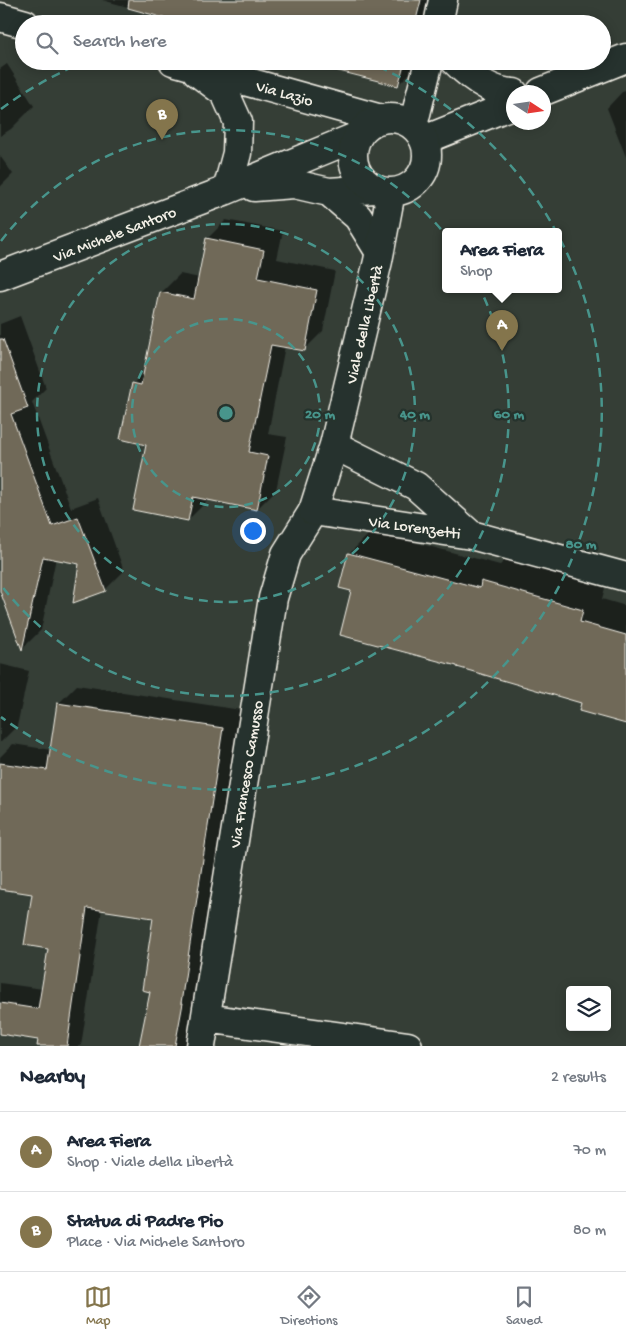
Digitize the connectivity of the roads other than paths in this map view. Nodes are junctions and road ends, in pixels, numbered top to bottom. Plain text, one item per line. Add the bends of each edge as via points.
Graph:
1 (444, 0) edge
2 (440, 15) edge
3 (0, 18) edge
4 (15, 22) edge
5 (626, 58) edge
6 (611, 64) edge
7 (190, 70) edge
8 (205, 70) edge
9 (428, 70) edge
10 (465, 70) edge
11 (594, 70) edge
12 (551, 86) edge
13 (506, 93) edge
14 (506, 106) edge
15 (381, 119) junction
16 (419, 133) junction
17 (358, 136) junction
18 (227, 190) junction
19 (383, 191) junction
20 (329, 192) junction
21 (379, 252) junction
22 (0, 276) edge
23 (334, 445) junction
24 (313, 511) junction
25 (472, 535) junction
26 (626, 578) edge
27 (206, 1018) junction
28 (201, 1046) edge
29 (408, 1046) edge

1 - 2 street
3 - 4 street
5 - 6 street
7 - 18 street, Via Lazio via 225,93 238,122 237,153
8 - 15 street, Via Lazio
9 - 16 street
10 - 13 street via 482,83
11 - 12 street
14 - 16 street
15 - 16 street via 404,120
15 - 17 street via 372,122
16 - 19 street via 427,152 422,175 403,190
17 - 18 street, Via Michele Santoro
17 - 19 street via 353,161 357,172 364,183
18 - 20 street, Via Michele Santoro via 294,184
18 - 22 street, Via Michele Santoro
19 - 20 street, Via Michele Santoro
19 - 21 street, Viale della Libertà
20 - 21 street, Via Michele Santoro via 358,217
21 - 23 street, Viale della Libertà
23 - 24 street, Viale della Libertà
23 - 25 street, Via Lorenzetti via 416,486
24 - 25 street, Via Lorenzetti
24 - 27 street, Via Francesco Camusso via 286,554 273,598
25 - 26 street
27 - 28 street, Via Francesco Camusso
27 - 29 street

